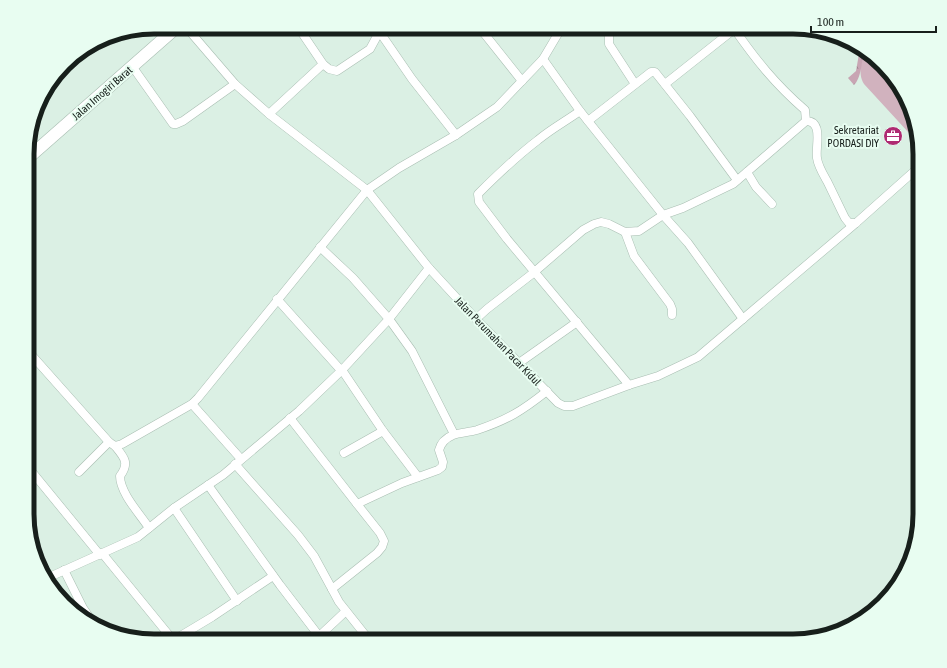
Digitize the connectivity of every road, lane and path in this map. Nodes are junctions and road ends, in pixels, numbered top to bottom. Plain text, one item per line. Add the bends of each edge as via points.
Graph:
1 (169, 34) edge
2 (192, 34) edge
3 (303, 34) edge
4 (378, 34) edge
5 (384, 34) edge
6 (484, 34) edge
7 (558, 34) edge
8 (608, 34) edge
9 (728, 34) edge
10 (739, 34) edge
11 (543, 59) junction
12 (323, 64) junction
13 (132, 66) junction
14 (522, 82) junction
15 (236, 84) junction
16 (636, 84) junction
17 (665, 84) junction
18 (580, 112) junction
19 (269, 114) junction
20 (806, 120) junction
21 (588, 121) junction
22 (456, 135) junction
23 (34, 153) edge
24 (748, 172) junction
25 (913, 172) edge
26 (737, 180) junction
27 (367, 190) junction
28 (772, 204) dead end
29 (663, 215) junction
30 (856, 223) junction
31 (626, 232) junction
32 (320, 247) junction
33 (429, 268) junction
34 (534, 272) junction
35 (277, 299) junction
36 (672, 315) dead end
37 (388, 319) junction
38 (476, 319) junction
39 (743, 319) junction
40 (577, 322) junction
41 (34, 358) edge
42 (520, 363) junction
43 (342, 370) junction
44 (629, 385) junction
45 (547, 391) junction
46 (192, 404) junction
47 (290, 418) junction
48 (383, 431) junction
49 (454, 434) junction
50 (112, 444) junction
51 (344, 453) dead end
52 (238, 461) junction
53 (80, 472) dead end
54 (34, 474) edge
55 (418, 477) junction
56 (208, 485) junction
57 (357, 504) junction
58 (174, 508) junction
59 (149, 528) junction
60 (101, 554) junction
61 (64, 570) junction
62 (51, 576) edge
63 (273, 576) junction
64 (332, 590) junction
65 (237, 600) junction
66 (346, 611) junction
67 (86, 613) edge
68 (167, 634) edge
69 (182, 634) edge
70 (314, 634) edge
71 (321, 634) edge
72 (364, 634) edge

1 - 13 main road, Jalan Imogiri Barat
2 - 15 street, Jalan Perumahan Pacar Kidul
3 - 12 street
4 - 12 street via 370,50 337,71
5 - 22 street via 412,79
6 - 14 street
7 - 11 street
8 - 16 street via 609,44
9 - 17 street
10 - 20 street via 756,60 784,92 805,110
11 - 14 street
11 - 18 street
12 - 19 street
13 - 15 street via 173,124 183,121
13 - 23 main road, Jalan Imogiri Barat
14 - 22 street via 497,107
15 - 19 street, Jalan Perumahan Pacar Kidul
16 - 17 street via 653,72
16 - 21 street
17 - 26 street
18 - 21 street
18 - 34 street via 540,139 478,194 479,202
19 - 27 street, Jalan Perumahan Pacar Kidul
20 - 24 street
20 - 30 street via 812,122 816,128 819,166 845,218 849,223
21 - 29 street
22 - 27 street
24 - 26 street
24 - 28 street via 756,187
25 - 30 street, Jalan Perumahan Pacar Kidul
26 - 29 street via 683,208
27 - 32 street
27 - 33 street, Jalan Perumahan Pacar Kidul
29 - 31 street via 638,231
29 - 39 street via 688,244
30 - 39 street, Jalan Perumahan Pacar Kidul
31 - 34 street via 601,222 594,224 571,239
31 - 36 street via 634,256 670,304
32 - 35 street
32 - 37 street via 354,278
33 - 37 street
33 - 38 street, Jalan Perumahan Pacar Kidul
34 - 38 street
34 - 40 street
35 - 43 street
35 - 46 street
37 - 43 street
37 - 49 street via 412,351
38 - 42 street, Jalan Perumahan Pacar Kidul
39 - 44 street, Jalan Perumahan Pacar Kidul via 698,357 658,376
40 - 42 street
40 - 44 street
41 - 50 street
42 - 45 street, Jalan Perumahan Pacar Kidul
43 - 47 street
43 - 48 street
44 - 45 street, Jalan Perumahan Pacar Kidul via 573,406 558,403
45 - 49 street via 526,408 500,423 467,433
46 - 50 street via 122,444
46 - 52 street
47 - 52 street
47 - 57 street
48 - 51 street
48 - 55 street
49 - 55 street via 440,444 442,466
50 - 53 street
50 - 59 street via 124,457 126,464 120,476 121,485
52 - 56 street
52 - 64 street via 314,556
54 - 60 street
55 - 57 street
56 - 58 street
56 - 63 street
57 - 64 street via 384,541 377,553
58 - 59 street
58 - 65 street
59 - 60 street via 138,537
60 - 61 street
60 - 68 street
61 - 62 street
61 - 67 street
63 - 65 street
63 - 70 street
64 - 66 street
65 - 69 street
66 - 71 street
66 - 72 street

